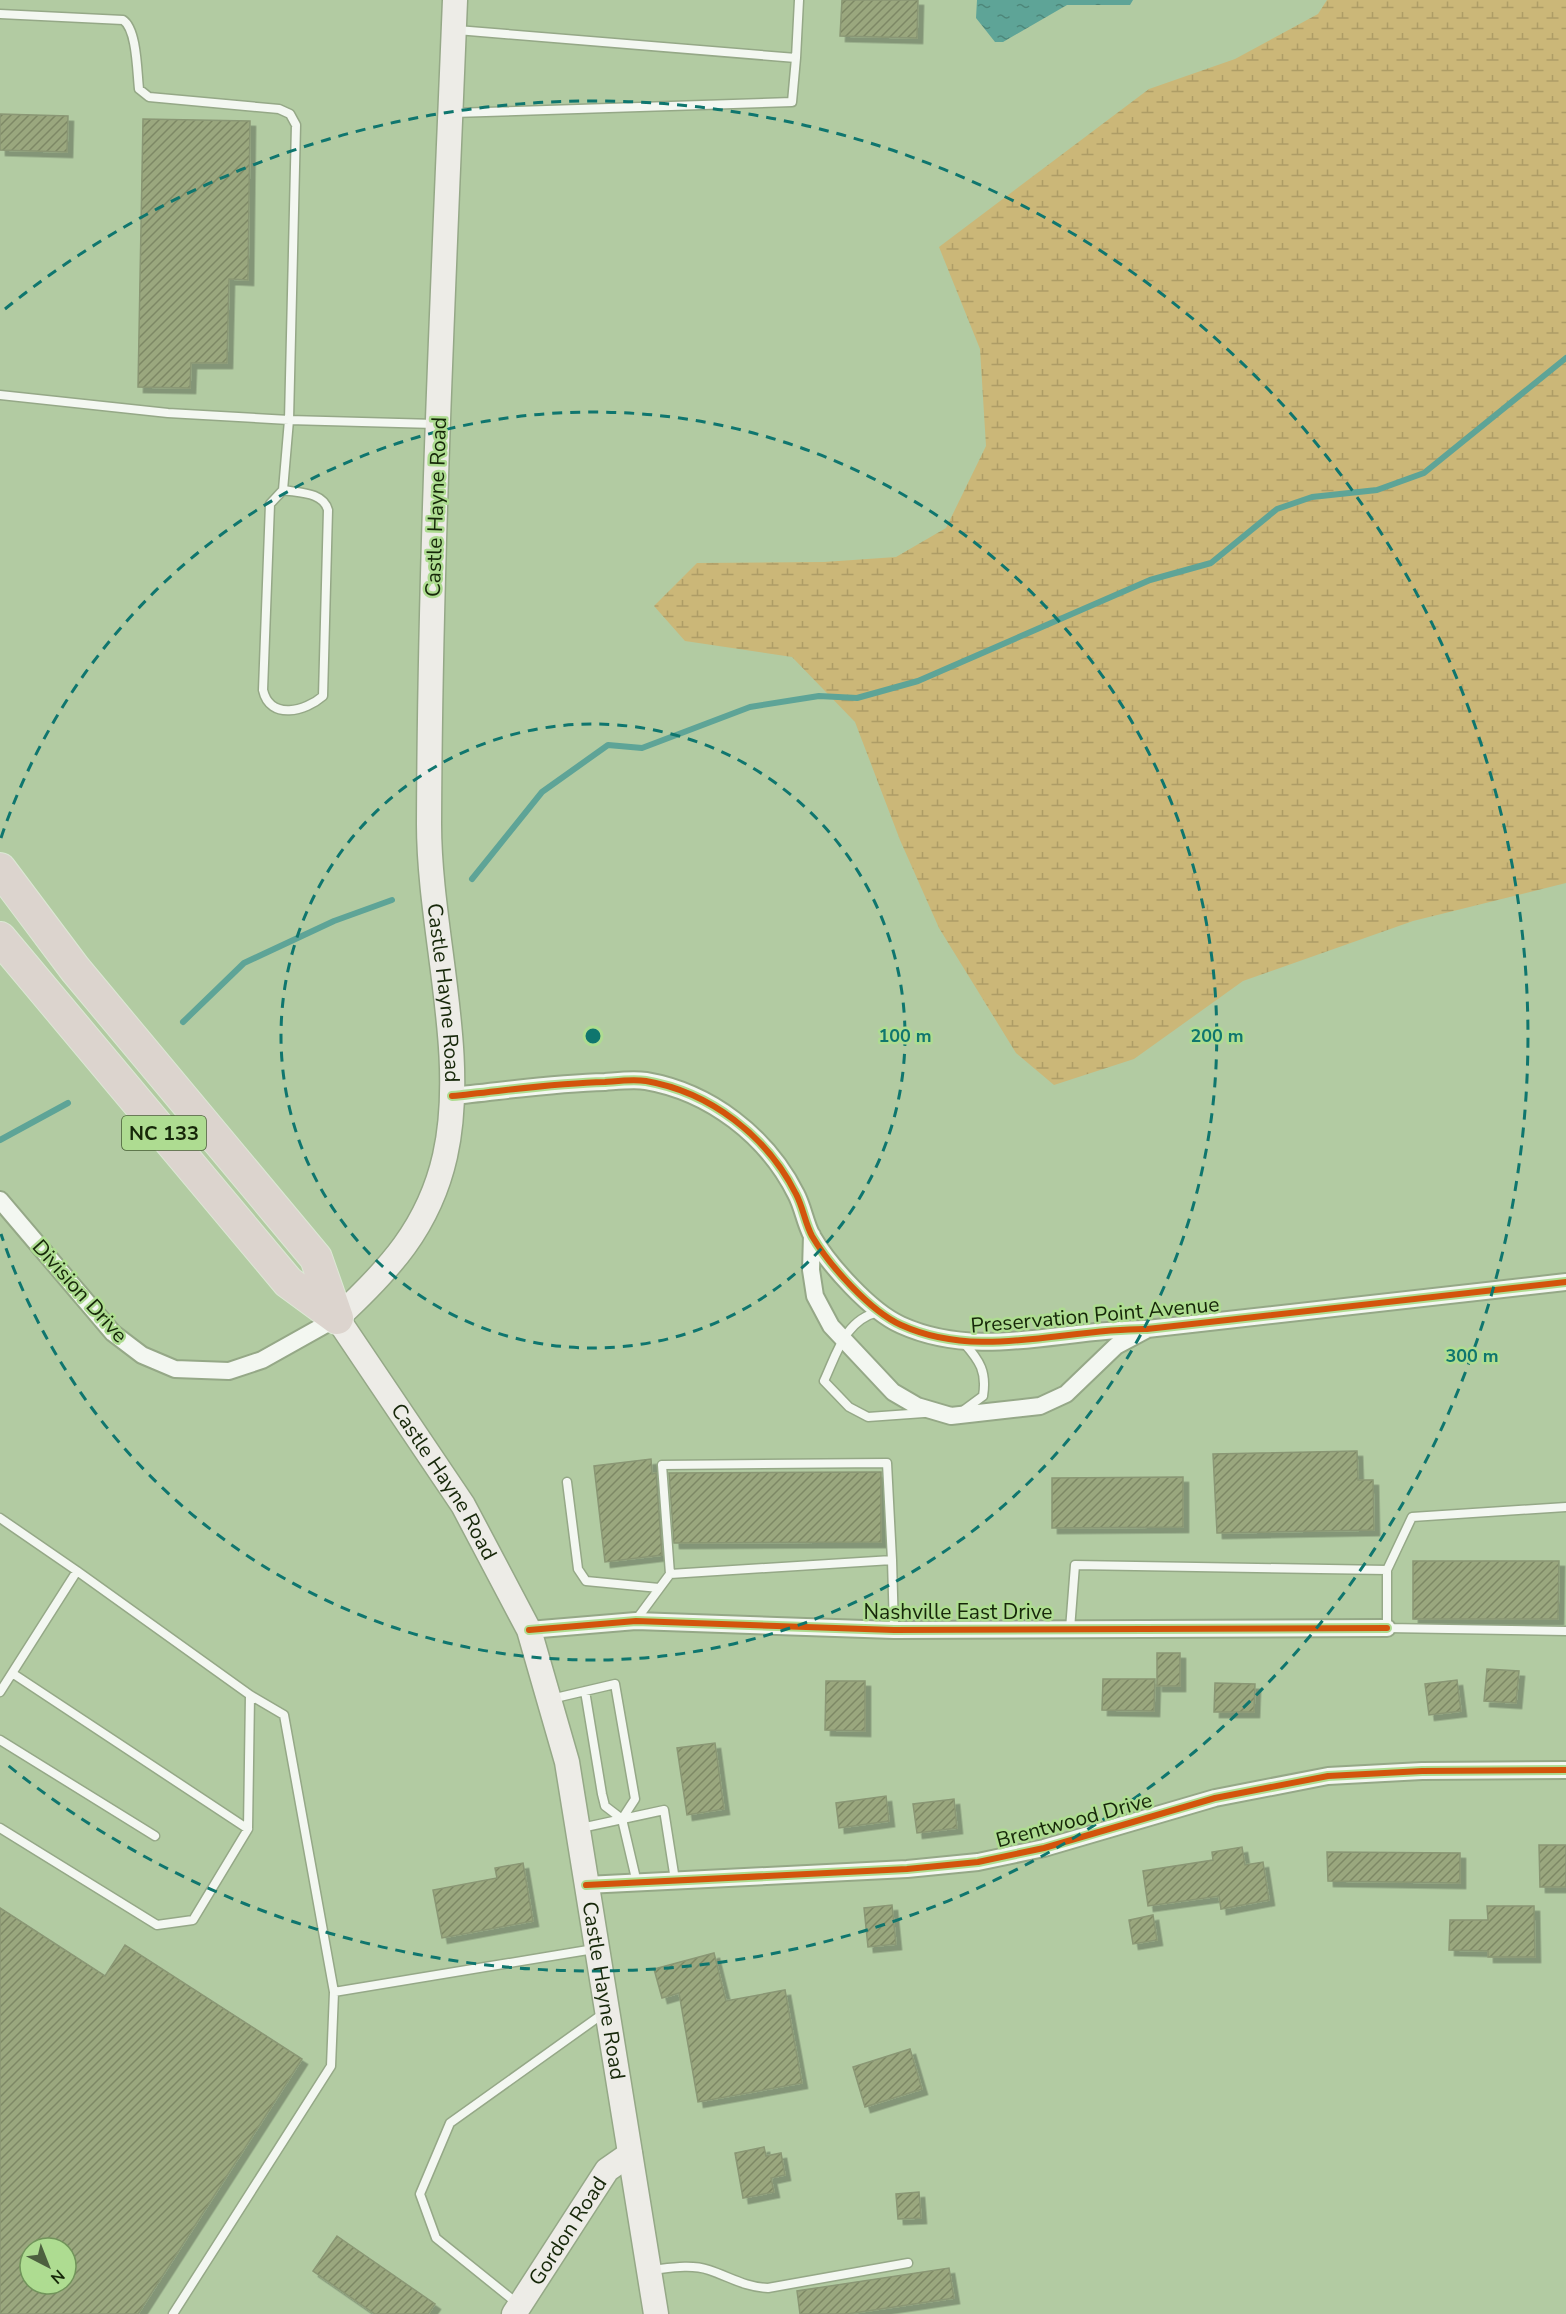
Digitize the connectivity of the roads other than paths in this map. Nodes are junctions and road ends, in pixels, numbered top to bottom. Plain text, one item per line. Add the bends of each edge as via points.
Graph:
1 (455, 0) edge
2 (799, 0) edge
3 (0, 14) edge
4 (454, 30) junction
5 (796, 58) junction
6 (450, 113) junction
7 (0, 395) edge
8 (289, 420) junction
9 (439, 424) junction
10 (284, 490) junction
11 (0, 869) edge
12 (0, 888) edge
13 (0, 938) edge
14 (75, 969) junction
15 (452, 1096) junction
16 (0, 1200) edge
17 (812, 1236) junction
18 (1566, 1282) edge
19 (882, 1312) junction
20 (338, 1318) junction
21 (1147, 1329) junction
22 (843, 1341) junction
23 (964, 1343) junction
24 (943, 1414) junction
25 (567, 1482) dead end
26 (1566, 1507) edge
27 (0, 1518) edge
28 (892, 1560) junction
29 (1387, 1570) junction
30 (77, 1571) junction
31 (670, 1574) junction
32 (659, 1588) junction
33 (636, 1621) junction
34 (1387, 1628) junction
35 (529, 1629) junction
36 (1070, 1629) junction
37 (894, 1630) junction
38 (1566, 1631) edge
39 (12, 1673) junction
40 (585, 1691) junction
41 (0, 1692) edge
42 (250, 1695) junction
43 (548, 1700) junction
44 (0, 1740) edge
45 (1566, 1770) edge
46 (622, 1819) junction
47 (0, 1828) edge
48 (248, 1828) junction
49 (578, 1829) junction
50 (155, 1836) dead end
51 (675, 1880) junction
52 (637, 1883) junction
53 (586, 1885) junction
54 (597, 1949) junction
55 (334, 1992) junction
56 (607, 2011) junction
57 (630, 2154) junction
58 (908, 2262) dead end
59 (648, 2270) junction
60 (517, 2310) edge
61 (173, 2314) edge
62 (656, 2314) edge

1 - 4 main road, Castle Hayne Road
2 - 5 lane
3 - 8 lane via 123,20 133,35 139,89 143,94 279,109 290,114 296,125
4 - 5 lane
4 - 6 main road, Castle Hayne Road
5 - 6 lane via 792,102
6 - 9 main road, Castle Hayne Road
7 - 8 lane via 168,413
8 - 9 lane
8 - 10 lane
9 - 15 main road, Castle Hayne Road via 429,828
10 - 10 lane via 270,504 262,690 271,704 286,712 298,711 323,696 328,510 326,501 320,498
11 - 14 highway, NC 133
12 - 14 highway
13 - 20 highway, NC 133 via 288,1282
14 - 20 highway, NC 133 via 316,1258
15 - 17 street, Preservation Point Avenue via 587,1082 644,1081 681,1089 735,1120 769,1151 796,1194
15 - 20 main road, Castle Hayne Road via 445,1156 434,1194 411,1239 371,1287
16 - 20 street, Division Drive via 113,1333 142,1355 175,1369 229,1371 262,1360
17 - 19 street, Preservation Point Avenue via 844,1278
17 - 22 street, Preservation Point Avenue via 815,1296
18 - 21 street, Preservation Point Avenue
19 - 22 lane via 862,1316
19 - 23 street, Preservation Point Avenue via 899,1324
20 - 35 main road, Castle Hayne Road / NC 133 via 463,1505
21 - 23 street, Preservation Point Avenue
21 - 24 street, Preservation Point Avenue via 1116,1346 1066,1394 1040,1406
22 - 24 street, Preservation Point Avenue via 893,1392 917,1406
22 - 24 lane via 824,1382 849,1407 868,1417
23 - 24 lane via 981,1361 986,1379 983,1396 973,1406
25 - 32 lane via 578,1569 586,1581
26 - 29 lane via 1412,1517
27 - 30 lane
28 - 31 lane
28 - 31 lane via 886,1463 662,1465
28 - 37 lane
29 - 34 lane
29 - 36 lane via 1075,1565
30 - 39 lane
30 - 42 lane
31 - 32 lane
32 - 33 lane
33 - 35 street, Nashville East Drive
33 - 37 street, Nashville East Drive
34 - 36 street, Nashville East Drive
34 - 38 lane
35 - 43 main road, Castle Hayne Road / NC 133
36 - 37 street, Nashville East Drive
39 - 41 lane
39 - 48 lane
40 - 43 lane
40 - 46 lane via 605,1806
40 - 46 lane via 615,1684 635,1799
42 - 48 lane
42 - 55 lane via 284,1715
43 - 49 main road, Castle Hayne Road / NC 133 via 567,1762
44 - 50 lane
45 - 51 street, Brentwood Drive via 1328,1776 1215,1798 997,1859 907,1869
46 - 49 lane
46 - 51 lane via 664,1810
46 - 52 lane
47 - 48 lane via 157,1925 193,1920
49 - 53 main road, Castle Hayne Road / NC 133
51 - 52 street, Brentwood Drive
52 - 53 street, Brentwood Drive
53 - 54 main road, Castle Hayne Road / NC 133
54 - 55 lane
54 - 56 main road, Castle Hayne Road / NC 133
55 - 61 lane via 332,2066
56 - 57 main road, Castle Hayne Road / NC 133
56 - 60 lane via 450,2123 420,2194 436,2238
57 - 59 main road, Castle Hayne Road / NC 133
57 - 60 main road, Gordon Road via 607,2170
58 - 59 lane via 768,2288 749,2287 708,2269
59 - 62 main road, Castle Hayne Road / NC 133

